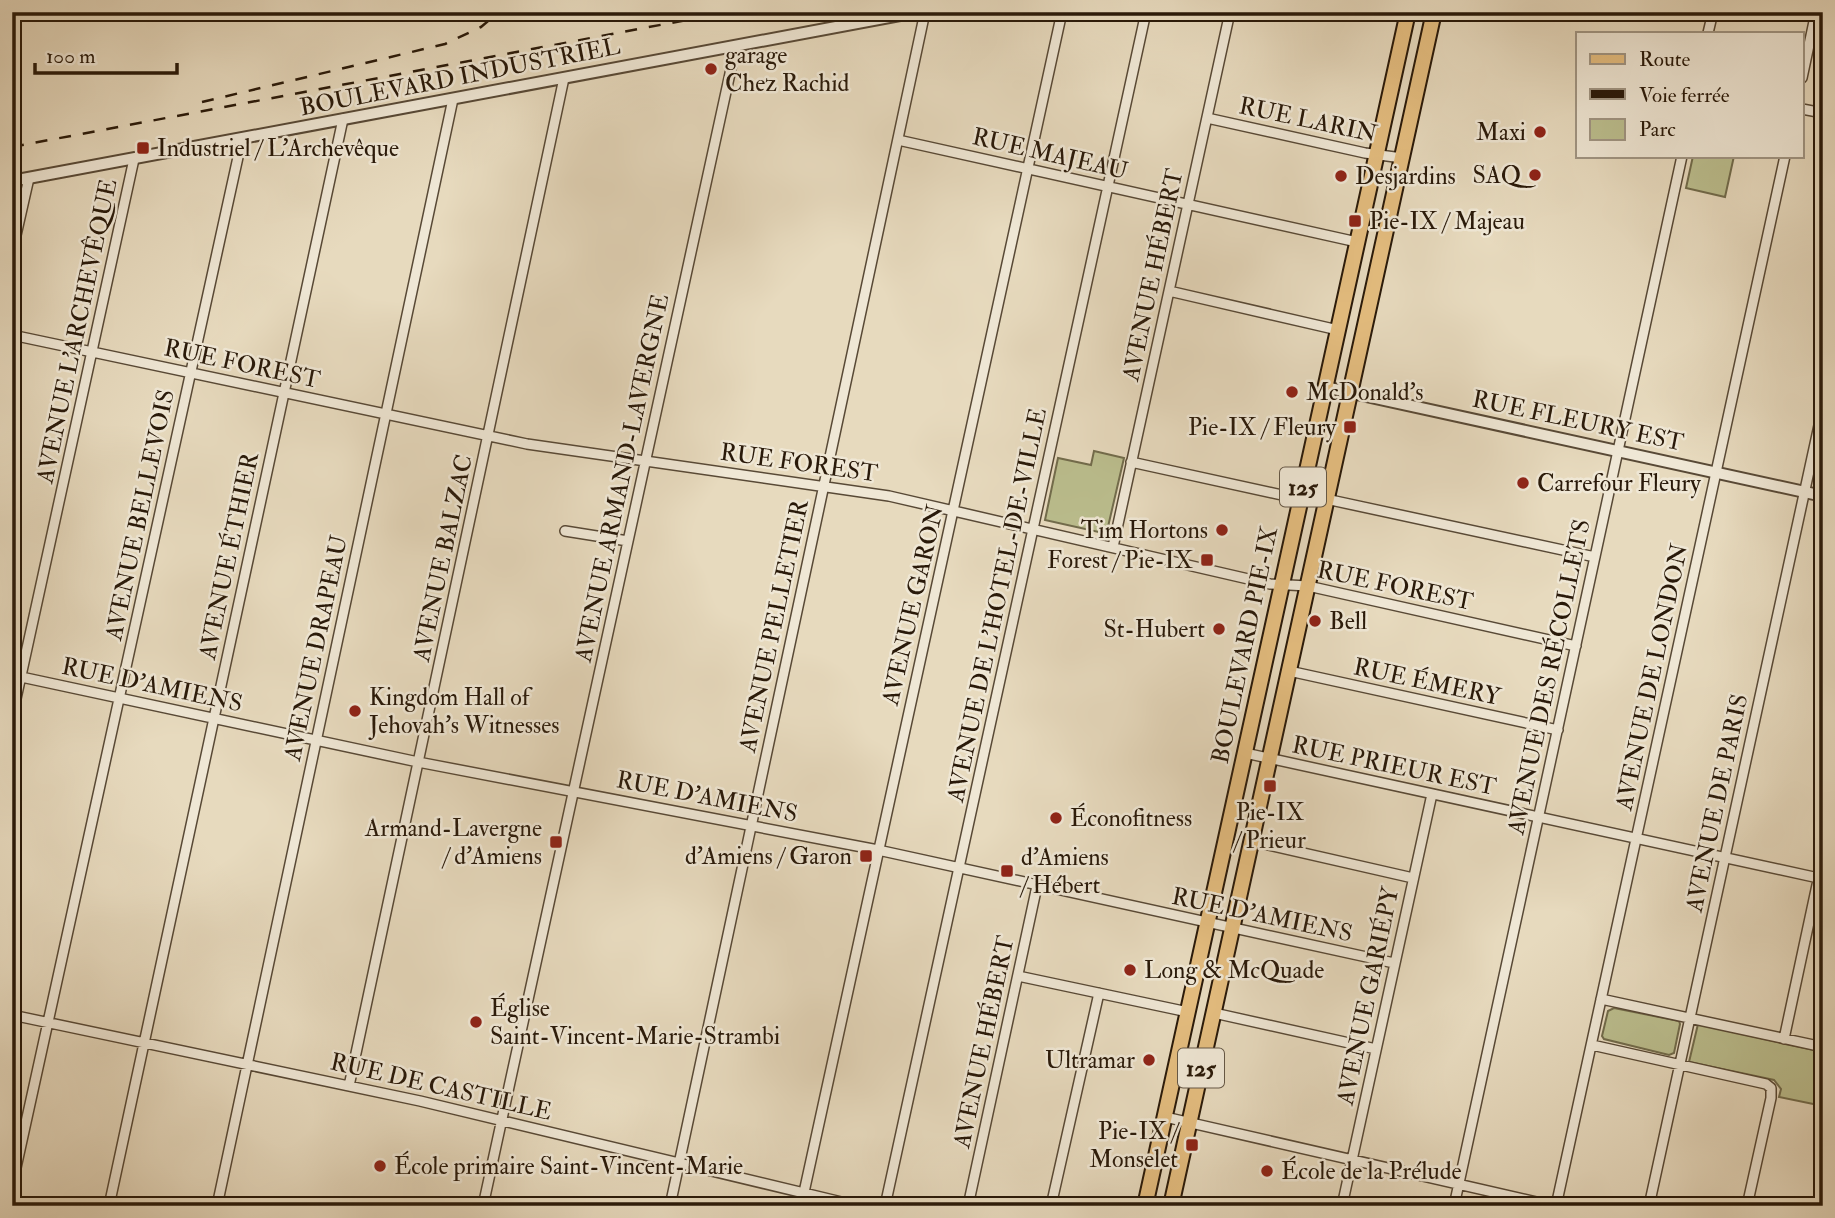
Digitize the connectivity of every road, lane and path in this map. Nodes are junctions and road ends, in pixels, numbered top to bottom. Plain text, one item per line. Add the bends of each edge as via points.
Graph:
1 (916, 12) edge
2 (925, 12) edge
3 (1062, 12) edge
4 (1146, 12) edge
5 (1230, 12) edge
6 (1408, 12) edge
7 (1434, 12) edge
8 (1713, 12) edge
9 (1816, 12) edge
10 (1709, 32) edge
11 (736, 46) junction
12 (1804, 69) edge
13 (564, 78) junction
14 (453, 99) junction
15 (1804, 109) edge
16 (1823, 113) edge
17 (1207, 118) junction
18 (343, 119) junction
19 (242, 139) junction
20 (898, 140) junction
21 (1376, 155) junction
22 (1402, 158) junction
23 (1682, 158) edge
24 (1785, 158) edge
25 (134, 159) junction
26 (1028, 169) junction
27 (29, 178) junction
28 (12, 181) edge
29 (1109, 187) junction
30 (1188, 206) junction
31 (1357, 242) junction
32 (12, 253) edge
33 (1169, 291) junction
34 (1338, 330) junction
35 (12, 335) edge
36 (92, 352) junction
37 (190, 373) junction
38 (1325, 387) junction
39 (284, 392) junction
40 (1350, 393) junction
41 (1823, 407) edge
42 (386, 414) junction
43 (489, 435) junction
44 (1617, 452) junction
45 (646, 460) junction
46 (1131, 462) junction
47 (1716, 473) junction
48 (824, 487) junction
49 (1804, 492) junction
50 (1823, 496) edge
51 (1300, 499) junction
52 (1326, 499) junction
53 (954, 509) junction
54 (1034, 528) junction
55 (565, 531) dead end
56 (628, 541) junction
57 (1113, 547) junction
58 (1595, 557) junction
59 (1282, 586) junction
60 (1308, 586) junction
61 (1576, 646) junction
62 (1289, 671) junction
63 (17, 676) edge
64 (119, 697) junction
65 (12, 717) edge
66 (214, 717) junction
67 (1558, 730) junction
68 (316, 740) junction
69 (1245, 753) junction
70 (1269, 758) junction
71 (418, 762) junction
72 (574, 790) junction
73 (1432, 794) junction
74 (1539, 817) junction
75 (751, 825) junction
76 (1636, 838) junction
77 (1251, 841) junction
78 (878, 850) junction
79 (1823, 857) edge
80 (1726, 858) junction
81 (958, 869) junction
82 (1413, 877) junction
83 (1820, 879) edge
84 (1037, 886) junction
85 (1207, 923) junction
86 (1232, 928) junction
87 (1394, 963) junction
88 (1018, 976) junction
89 (1099, 993) junction
90 (1601, 999) junction
91 (1188, 1013) junction
92 (1213, 1013) junction
93 (12, 1015) edge
94 (1690, 1018) junction
95 (48, 1022) junction
96 (1783, 1039) junction
97 (144, 1043) junction
98 (1592, 1045) junction
99 (1823, 1047) edge
100 (1376, 1049) junction
101 (247, 1064) junction
102 (1681, 1065) junction
103 (349, 1086) junction
104 (1165, 1117) junction
105 (501, 1120) junction
106 (1189, 1123) junction
107 (1353, 1160) junction
108 (679, 1164) junction
109 (1458, 1184) junction
110 (12, 1186) edge
111 (804, 1193) junction
112 (109, 1206) edge
113 (217, 1206) edge
114 (482, 1206) edge
115 (670, 1206) edge
116 (801, 1206) edge
117 (859, 1206) edge
118 (885, 1206) edge
119 (968, 1206) edge
120 (1051, 1206) edge
121 (1145, 1206) edge
122 (1171, 1206) edge
123 (1342, 1206) edge
124 (1454, 1206) edge
125 (1555, 1206) edge
126 (1648, 1206) edge
127 (1747, 1206) edge

1 - 11 street, BOULEVARD INDUSTRIEL
2 - 20 street, AVENUE PELLETIER
3 - 26 street, AVENUE GARON
4 - 29 street, AVENUE DE L'HOTEL-DE-VILLE
5 - 17 street, AVENUE HÉBERT
6 - 21 main road, BOULEVARD PIE-IX / 125
7 - 22 main road, BOULEVARD PIE-IX / 125
8 - 10 street
9 - 12 street
11 - 13 street, BOULEVARD INDUSTRIEL
11 - 45 street, AVENUE ARMAND-LAVERGNE
13 - 14 street, BOULEVARD INDUSTRIEL
13 - 43 street, AVENUE BALZAC
14 - 18 street, BOULEVARD INDUSTRIEL
14 - 42 street, AVENUE DRAPEAU
15 - 16 street
17 - 21 street, RUE LARIN
17 - 30 street, AVENUE HÉBERT
18 - 19 street, BOULEVARD INDUSTRIEL
18 - 39 street, AVENUE ÉTHIER
19 - 25 street, BOULEVARD INDUSTRIEL
19 - 37 street, AVENUE BELLEVOIS
20 - 26 street, RUE MAJEAU
20 - 48 street, AVENUE PELLETIER
21 - 22 street, RUE LARIN
21 - 31 main road, BOULEVARD PIE-IX / 125
22 - 40 main road, BOULEVARD PIE-IX / 125
23 - 44 street, AVENUE DES RÉCOLLETS
24 - 47 street, AVENUE DE LONDON
25 - 27 street, BOULEVARD INDUSTRIEL
25 - 36 street, AVENUE L'ARCHEVÊQUE
26 - 29 street, RUE MAJEAU
26 - 53 street, AVENUE GARON
27 - 28 street, BOULEVARD INDUSTRIEL
27 - 32 street
29 - 30 street, RUE MAJEAU
29 - 54 street, AVENUE DE L'HOTEL-DE-VILLE
30 - 31 street, RUE MAJEAU
30 - 33 street, AVENUE HÉBERT
31 - 34 main road, BOULEVARD PIE-IX / 125
33 - 34 street
33 - 46 street, AVENUE HÉBERT
34 - 38 main road, BOULEVARD PIE-IX / 125
35 - 36 street, RUE FOREST
36 - 37 street, RUE FOREST
36 - 63 street, AVENUE L'ARCHEVÊQUE
37 - 39 street, RUE FOREST
37 - 64 street, AVENUE BELLEVOIS
38 - 40 street, RUE FLEURY EST
38 - 51 main road, BOULEVARD PIE-IX / 125
39 - 42 street, RUE FOREST
39 - 66 street, AVENUE ÉTHIER
40 - 44 street, RUE FLEURY EST
40 - 52 main road, BOULEVARD PIE-IX / 125
41 - 49 street, AVENUE DE PARIS
42 - 43 street, RUE FOREST
42 - 68 street, AVENUE DRAPEAU
43 - 45 street, RUE FOREST
43 - 71 street, AVENUE BALZAC
44 - 47 street, RUE FLEURY EST
44 - 58 street, AVENUE DES RÉCOLLETS
45 - 48 street, RUE FOREST
45 - 56 street, AVENUE ARMAND-LAVERGNE
46 - 51 street
46 - 57 street, AVENUE HÉBERT
47 - 49 street, RUE FLEURY EST
47 - 76 street, AVENUE DE LONDON
48 - 53 street, RUE FOREST
48 - 75 street, AVENUE PELLETIER
49 - 50 street, RUE FLEURY EST
49 - 80 street, AVENUE DE PARIS
51 - 59 main road, BOULEVARD PIE-IX / 125
52 - 58 street
52 - 60 main road, BOULEVARD PIE-IX / 125
53 - 54 street, RUE FOREST
53 - 78 street, AVENUE GARON
54 - 57 street, RUE FOREST
54 - 81 street, AVENUE DE L'HOTEL-DE-VILLE
55 - 56 street
56 - 72 street, AVENUE ARMAND-LAVERGNE
57 - 59 street, RUE FOREST
58 - 61 street, AVENUE DES RÉCOLLETS
59 - 60 street, RUE FOREST
59 - 69 main road, BOULEVARD PIE-IX / 125
60 - 61 street, RUE FOREST
60 - 62 main road, BOULEVARD PIE-IX / 125
61 - 67 street, AVENUE DES RÉCOLLETS
62 - 67 street, RUE ÉMERY
62 - 70 main road, BOULEVARD PIE-IX / 125
63 - 64 street, RUE D'AMIENS
63 - 65 street, AVENUE L'ARCHEVÊQUE
64 - 66 street, RUE D'AMIENS
64 - 95 street, AVENUE BELLEVOIS
66 - 68 street, RUE D'AMIENS
66 - 97 street, AVENUE ÉTHIER
67 - 74 street, AVENUE DES RÉCOLLETS
68 - 71 street, RUE D'AMIENS
68 - 101 street, AVENUE DRAPEAU
69 - 70 street, RUE PRIEUR EST
69 - 85 main road, BOULEVARD PIE-IX / 125
70 - 73 street, RUE PRIEUR EST
70 - 77 main road, BOULEVARD PIE-IX / 125
71 - 72 street, RUE D'AMIENS
71 - 103 street, AVENUE BALZAC
72 - 75 street, RUE D'AMIENS
72 - 105 street, AVENUE ARMAND-LAVERGNE
73 - 74 street, RUE PRIEUR EST
73 - 82 street, AVENUE GARIÉPY
74 - 76 street, RUE PRIEUR EST
74 - 109 street, AVENUE DES RÉCOLLETS
75 - 78 street, RUE D'AMIENS
75 - 108 street, AVENUE PELLETIER
76 - 80 street, RUE PRIEUR EST
76 - 90 street, AVENUE DE LONDON
77 - 82 street
77 - 86 main road, BOULEVARD PIE-IX / 125
78 - 81 street, RUE D'AMIENS
78 - 111 street, AVENUE GARON
79 - 83 street
80 - 83 street, RUE PRIEUR EST
80 - 94 street, AVENUE DE PARIS
81 - 84 street, RUE D'AMIENS
81 - 118 street, AVENUE DE L'HOTEL-DE-VILLE
82 - 87 street, AVENUE GARIÉPY
83 - 96 street
84 - 85 street, RUE D'AMIENS
84 - 88 street, AVENUE HÉBERT
85 - 86 street, RUE D'AMIENS
85 - 91 main road, BOULEVARD PIE-IX / 125
86 - 87 street, RUE D'AMIENS
86 - 92 main road, BOULEVARD PIE-IX / 125
87 - 100 street, AVENUE GARIÉPY
88 - 89 street
88 - 119 street, AVENUE HÉBERT
89 - 91 street
89 - 120 street
90 - 94 street
90 - 98 street, AVENUE DE LONDON
91 - 104 main road, BOULEVARD PIE-IX / 125
92 - 100 street
92 - 106 main road, BOULEVARD PIE-IX / 125
93 - 95 street, RUE DE CASTILLE
94 - 96 street
94 - 102 street, AVENUE DE PARIS
95 - 97 street, RUE DE CASTILLE
95 - 110 street, AVENUE BELLEVOIS
96 - 99 street
97 - 101 street, RUE DE CASTILLE
97 - 112 street, AVENUE ÉTHIER
98 - 102 street
98 - 125 street, AVENUE DE LONDON
100 - 107 street, AVENUE GARIÉPY
101 - 103 street, RUE DE CASTILLE
101 - 113 street, AVENUE DRAPEAU
102 - 126 street, AVENUE DE PARIS
102 - 127 street via 1770,1088
103 - 105 street, RUE DE CASTILLE
104 - 106 street
104 - 121 main road, BOULEVARD PIE-IX / 125
105 - 108 street, RUE DE CASTILLE
105 - 114 street, AVENUE ARMAND-LAVERGNE
106 - 107 street
106 - 122 main road, BOULEVARD PIE-IX / 125
107 - 109 street
107 - 123 street, AVENUE GARIÉPY
108 - 111 street, RUE DE CASTILLE
108 - 115 street, AVENUE PELLETIER
109 - 124 street, AVENUE DES RÉCOLLETS
109 - 125 street
111 - 116 street, AVENUE GARON
111 - 117 street, RUE DE CASTILLE

